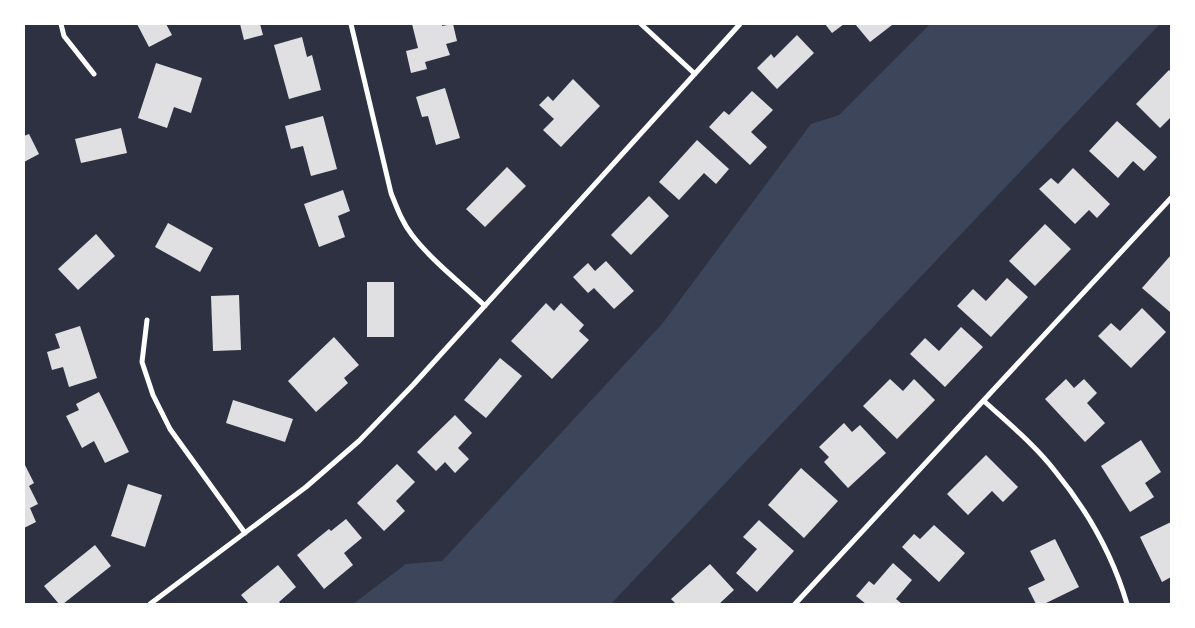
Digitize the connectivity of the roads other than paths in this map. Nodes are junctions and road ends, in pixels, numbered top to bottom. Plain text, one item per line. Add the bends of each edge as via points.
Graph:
1 (61, 24) edge
2 (351, 24) edge
3 (641, 24) edge
4 (740, 24) edge
5 (94, 74) dead end
6 (695, 74) junction
7 (1171, 198) edge
8 (485, 306) junction
9 (147, 320) dead end
10 (984, 401) junction
11 (245, 533) junction
12 (150, 604) edge
13 (795, 604) edge
14 (1127, 604) edge

1 - 5 street via 64,36
2 - 8 street via 391,193 400,216 430,255
3 - 6 street
4 - 6 street
6 - 8 street
7 - 10 street
8 - 11 street via 360,441
9 - 11 street via 142,362 153,395 170,429
10 - 13 street
10 - 14 street via 1054,469 1086,512 1109,555
11 - 12 street

